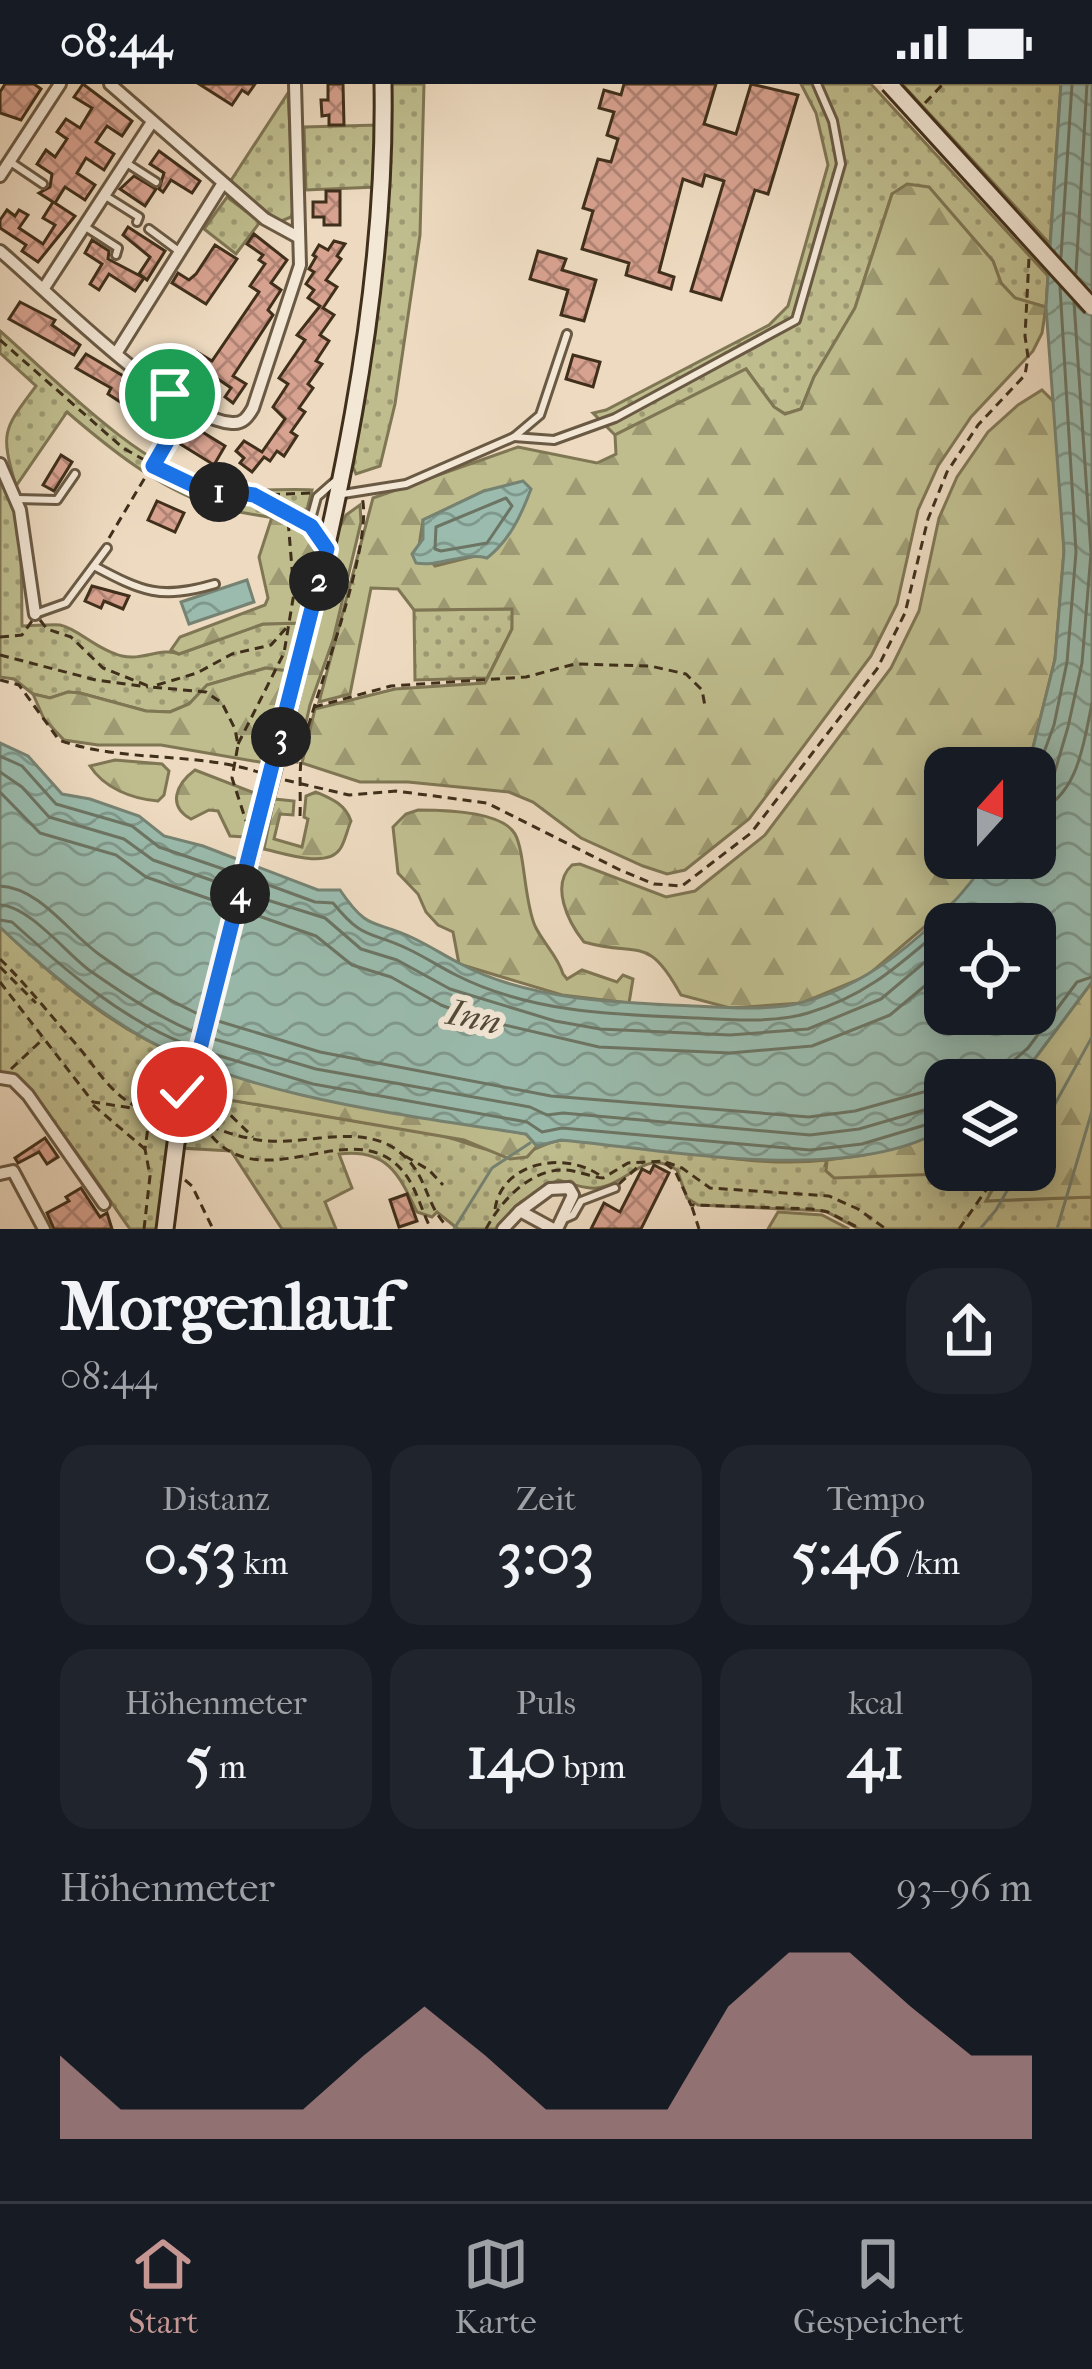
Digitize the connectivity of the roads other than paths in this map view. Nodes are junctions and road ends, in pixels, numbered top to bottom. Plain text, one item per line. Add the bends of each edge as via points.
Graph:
1 (61, 84) edge
2 (110, 84) edge
3 (295, 84) edge
4 (383, 84) edge
5 (817, 84) edge
6 (889, 84) edge
7 (152, 122) junction
8 (0, 143) edge
9 (12, 157) junction
10 (125, 162) junction
11 (0, 176) edge
12 (156, 182) dead end
13 (224, 183) junction
14 (43, 184) dead end
15 (104, 195) junction
16 (137, 222) dead end
17 (84, 226) junction
18 (149, 229) dead end
19 (298, 237) junction
20 (0, 251) edge
21 (180, 252) junction
22 (116, 255) dead end
23 (44, 288) junction
24 (1092, 307) edge
25 (567, 334) dead end
26 (117, 352) junction
27 (514, 437) junction
28 (0, 464) edge
29 (74, 474) dead end
30 (343, 476) junction
31 (339, 494) junction
32 (17, 499) junction
33 (108, 545) road end
34 (327, 549) junction
35 (94, 566) junction
36 (215, 584) dead end
37 (35, 614) joint
38 (0, 1078) edge
39 (0, 1174) edge
40 (615, 1188) road end
41 (104, 1204) dead end
42 (520, 1211) junction
43 (166, 1226) edge
44 (557, 1226) edge
45 (44, 1229) edge
46 (503, 1229) edge

1 - 9 street
2 - 7 street
3 - 19 street
4 - 30 main road via 376,262
5 - 27 lane via 841,164 796,320 615,418 554,440
6 - 24 main road, bridge
7 - 10 street
7 - 13 street
8 - 9 street
9 - 11 street
9 - 14 lane
10 - 12 lane
10 - 15 street
13 - 19 street
13 - 21 street
15 - 16 lane
15 - 17 street
17 - 22 lane via 118,248
17 - 23 street
18 - 21 lane
19 - 26 street via 297,277 250,414 234,423 188,405
20 - 23 street
21 - 26 street
23 - 26 street
25 - 27 lane via 540,415
27 - 31 lane via 406,484
28 - 32 street
29 - 32 lane via 57,500
30 - 31 main road
30 - 34 lane via 320,493 311,526
31 - 34 main road
32 - 37 street
33 - 35 lane
34 - 43 main road, bridge via 182,1118
35 - 36 lane via 148,592
35 - 37 lane via 66,603
38 - 41 street via 28,1095
39 - 45 street via 13,1171
40 - 44 lane via 581,1201
42 - 44 street
42 - 44 street via 568,1188 574,1195
42 - 46 street

